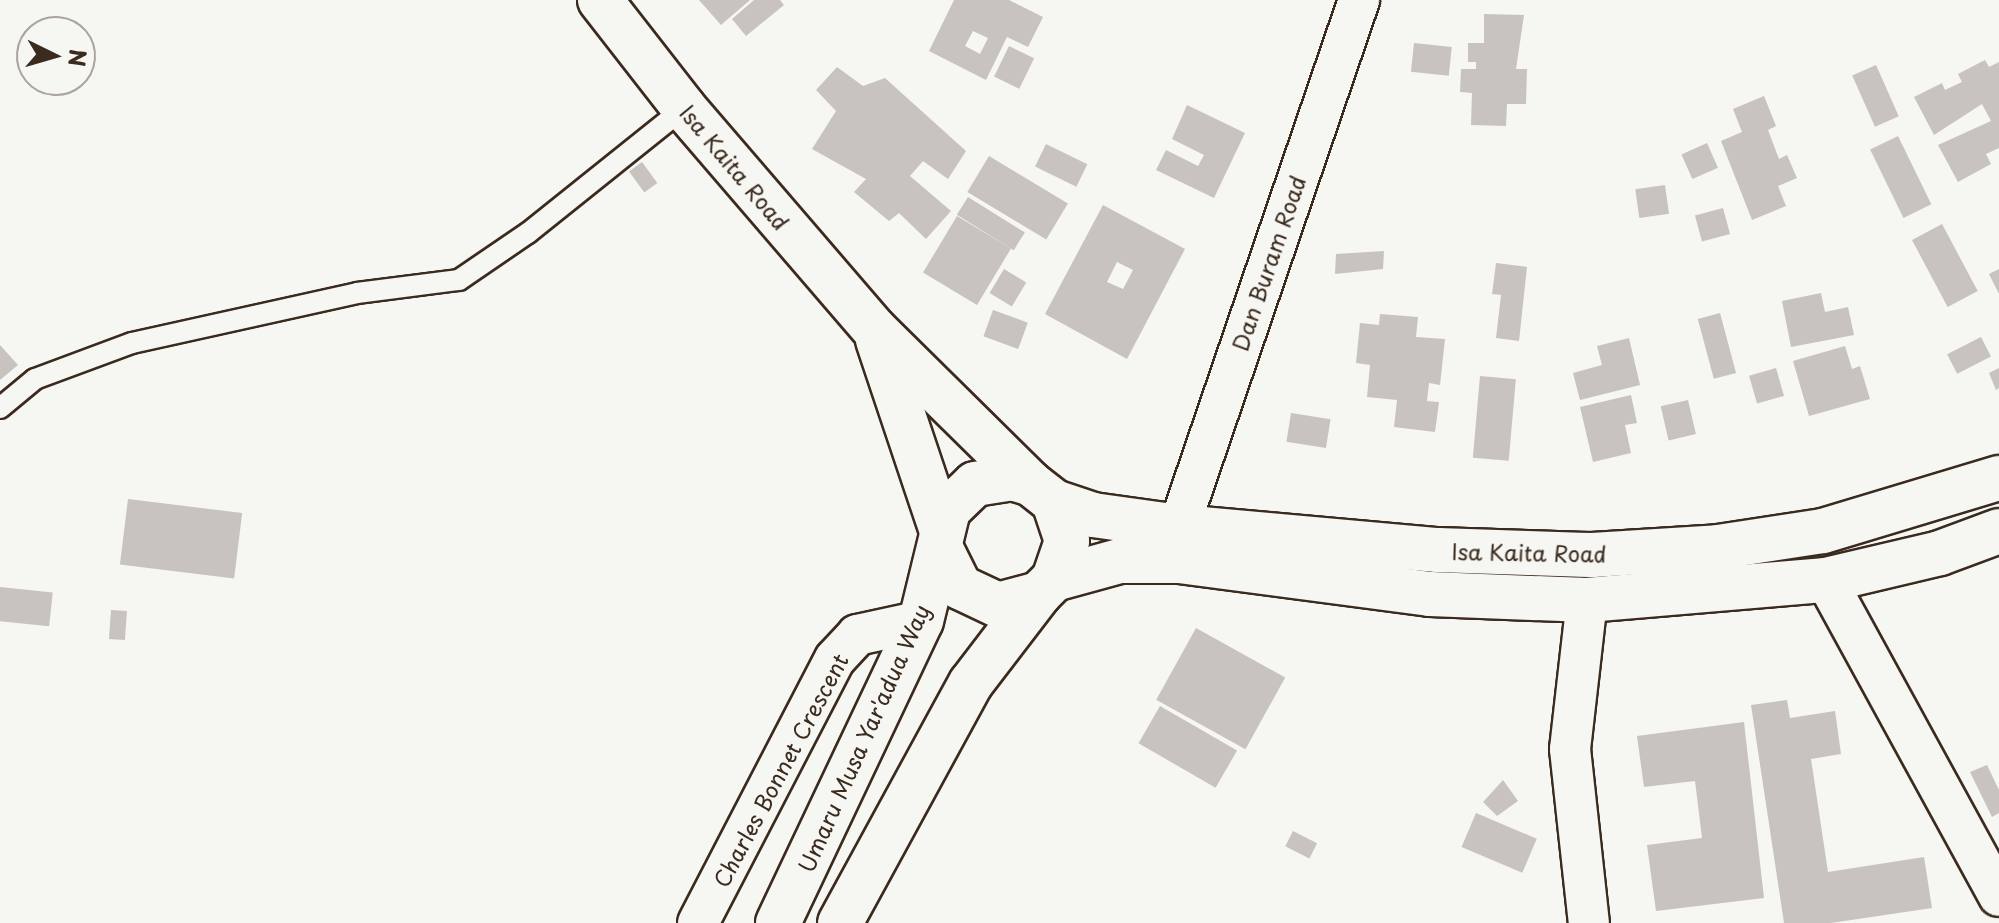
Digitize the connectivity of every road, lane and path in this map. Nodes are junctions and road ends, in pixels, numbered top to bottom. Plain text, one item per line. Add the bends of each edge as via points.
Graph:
1 (600, 0) edge
2 (1348, 3) edge
3 (684, 108) junction
4 (875, 330) junction
5 (0, 408) edge
6 (1999, 478) edge
7 (1042, 492) junction
8 (1179, 527) junction
9 (1999, 531) edge
10 (941, 539) junction
11 (1826, 580) junction
12 (1046, 587) junction
13 (1587, 600) junction
14 (921, 621) junction
15 (1999, 896) edge
16 (698, 923) edge
17 (778, 923) edge
18 (840, 923) edge
19 (1589, 923) edge

1 - 3 main road, Isa Kaita Road
2 - 8 street, Dan Buram Road
3 - 4 main road, Isa Kaita Road
3 - 5 lane via 528,233 459,280 357,293 132,343 35,379
4 - 7 main road, Isa Kaita Road
4 - 10 main road, Isa Kaita Road
6 - 8 main road, Isa Kaita Road via 1823,531 1639,552 1438,550
7 - 8 main road, Isa Kaita Road via 1093,515
7 - 10 main road via 1012,478 975,484 948,510
7 - 12 main road via 1067,541
9 - 11 main road, Isa Kaita Road via 1940,553
10 - 12 main road via 947,570 977,599 1019,603
10 - 14 main road, Umaru Musa Yar'adua Way
11 - 13 main road, Isa Kaita Road
11 - 15 street
12 - 13 main road, Isa Kaita Road via 1120,561 1179,561 1430,594
12 - 18 main road via 971,683
13 - 19 street via 1570,749
14 - 16 street, Charles Bonnet Crescent via 857,635 835,659
14 - 17 main road, Umaru Musa Yar'adua Way

